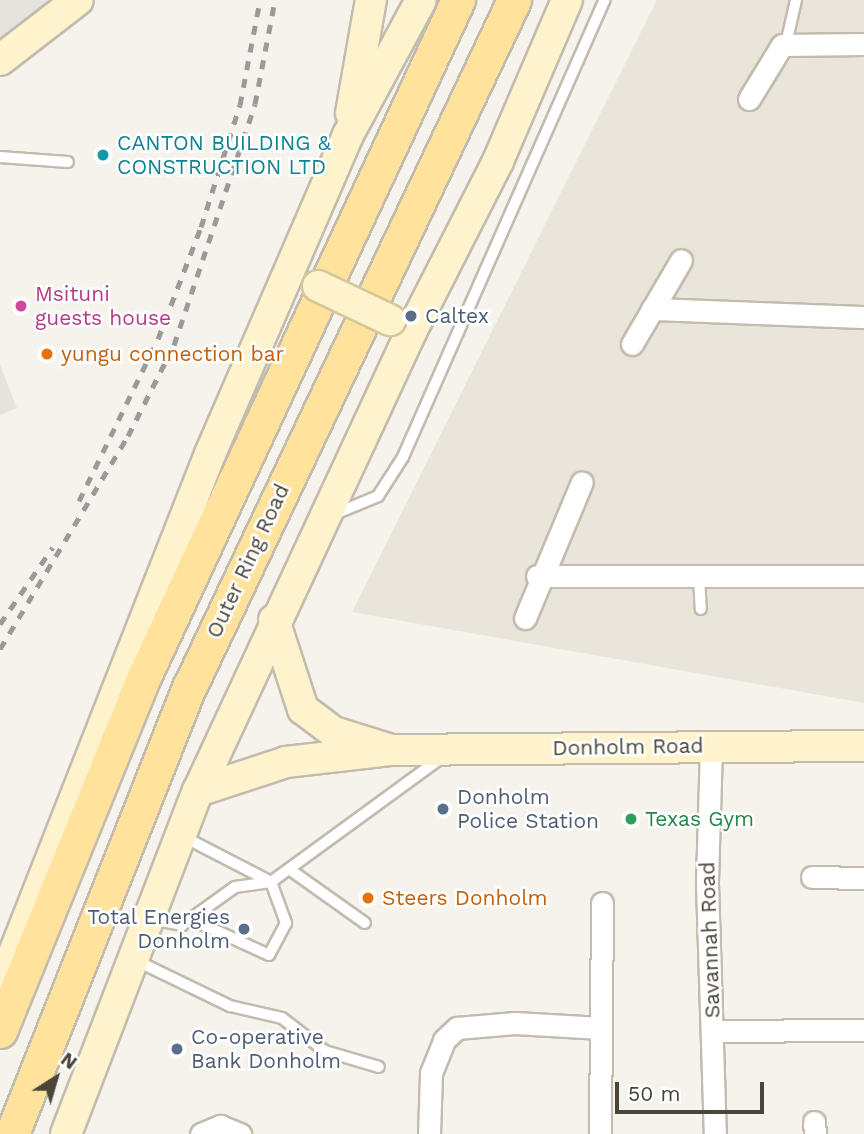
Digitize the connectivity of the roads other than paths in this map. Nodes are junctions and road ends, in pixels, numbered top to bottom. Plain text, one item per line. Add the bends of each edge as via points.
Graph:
1 (78, 0) edge
2 (371, 0) edge
3 (421, 0) edge
4 (458, 0) edge
5 (514, 0) edge
6 (567, 0) edge
7 (604, 0) edge
8 (796, 0) edge
9 (786, 44) junction
10 (864, 44) edge
11 (0, 60) edge
12 (749, 99) dead end
13 (348, 135) junction
14 (0, 157) edge
15 (68, 162) dead end
16 (681, 260) dead end
17 (305, 280) junction
18 (652, 309) junction
19 (864, 317) edge
20 (401, 325) junction
21 (632, 344) dead end
22 (582, 482) dead end
23 (327, 517) junction
24 (537, 576) junction
25 (699, 576) junction
26 (864, 576) edge
27 (701, 609) dead end
28 (525, 618) dead end
29 (274, 620) junction
30 (711, 746) junction
31 (864, 746) edge
32 (457, 747) junction
33 (392, 750) junction
34 (198, 791) junction
35 (178, 834) junction
36 (289, 869) junction
37 (812, 877) dead end
38 (864, 878) edge
39 (271, 882) junction
40 (602, 903) dead end
41 (145, 918) junction
42 (195, 921) junction
43 (365, 923) dead end
44 (129, 958) junction
45 (0, 989) edge
46 (601, 1028) junction
47 (864, 1030) edge
48 (0, 1031) edge
49 (713, 1031) junction
50 (379, 1067) dead end
51 (12, 1134) edge
52 (66, 1134) edge
53 (201, 1134) edge
54 (240, 1134) edge
55 (429, 1134) edge
56 (600, 1134) edge
57 (715, 1134) edge

1 - 11 main road
2 - 13 main road
3 - 13 main road
4 - 48 main road via 142,681
5 - 51 main road, Outer Ring Road via 189,688
6 - 20 main road via 498,161
7 - 23 lane via 403,457 369,503
8 - 9 lane
9 - 10 street
9 - 12 street via 774,52
13 - 17 main road
14 - 15 lane
16 - 18 street
17 - 20 main road, bridge
17 - 45 main road via 210,454
18 - 19 street
18 - 21 street
20 - 23 main road
22 - 24 street
23 - 29 main road
24 - 25 street
24 - 28 street
25 - 26 street
25 - 27 lane
29 - 33 main road via 303,709 334,732
29 - 34 main road
30 - 31 main road, Donholm Road
30 - 32 main road, Donholm Road
30 - 49 street, Savannah Road via 707,884
32 - 33 main road, Donholm Road
32 - 36 lane
33 - 34 main road, Donholm Road via 286,762
34 - 35 main road
35 - 39 lane
35 - 41 main road
36 - 39 lane
36 - 43 lane
37 - 38 street
39 - 42 lane via 235,887
39 - 42 lane via 286,923 272,955
40 - 46 street
41 - 42 lane
41 - 44 main road
44 - 50 lane via 230,1006 282,1018 325,1051
44 - 52 main road
46 - 55 street via 515,1023 457,1028 444,1040 431,1073
46 - 56 street
47 - 49 street
49 - 57 street, Savannah Road
53 - 54 street via 220,1126

